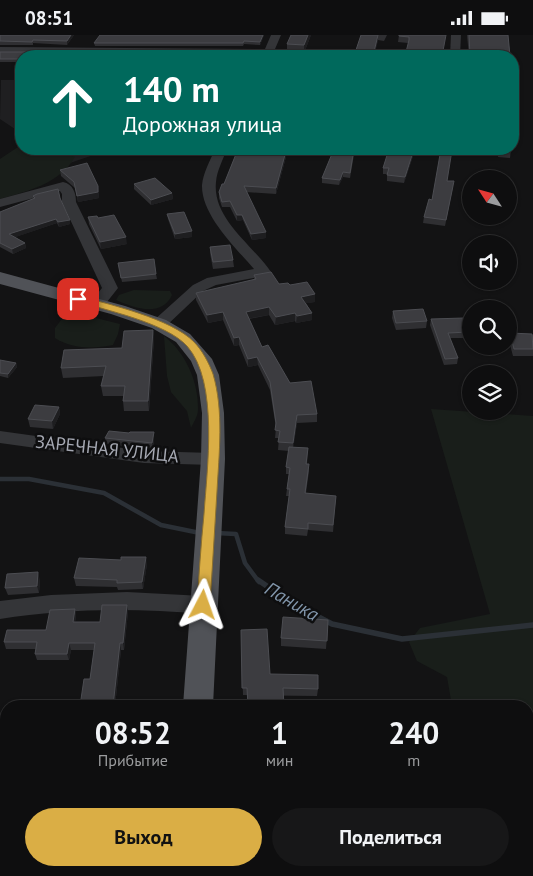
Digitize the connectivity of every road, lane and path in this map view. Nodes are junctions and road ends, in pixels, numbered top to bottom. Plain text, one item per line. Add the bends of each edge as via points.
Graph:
1 (276, 35) edge
2 (456, 35) edge
3 (0, 50) edge
4 (15, 50) edge
5 (270, 50) edge
6 (455, 50) edge
7 (220, 155) edge
8 (0, 203) edge
9 (0, 278) edge
10 (97, 304) junction
11 (159, 324) junction
12 (0, 437) edge
13 (213, 459) junction
14 (203, 605) junction
15 (0, 610) edge
16 (198, 700) edge

1 - 5 street
2 - 6 street
3 - 4 street
7 - 11 street via 208,188 212,205 264,272 212,281 198,287
8 - 10 street via 63,186 69,193 69,202 110,288
9 - 10 main road
10 - 11 main road
11 - 13 main road via 190,344 208,375 213,413
12 - 13 street, ЗАРЕЧНАЯ УЛИЦА via 144,457
13 - 14 main road
14 - 15 street via 145,600 74,601
14 - 16 main road

